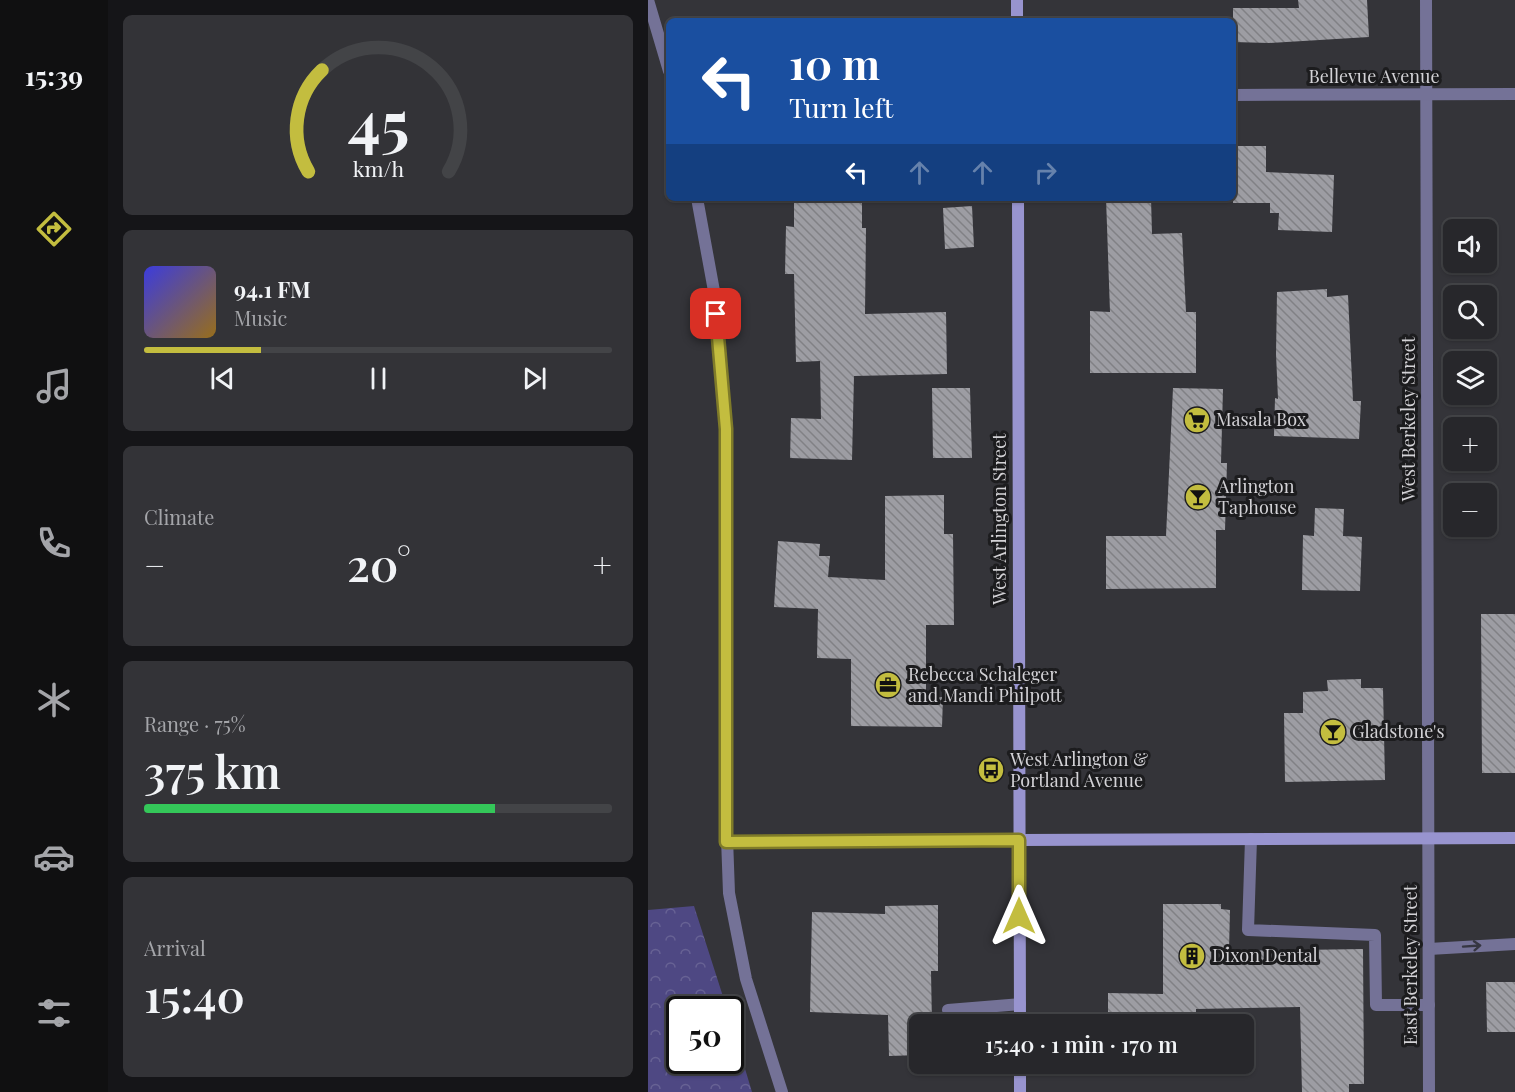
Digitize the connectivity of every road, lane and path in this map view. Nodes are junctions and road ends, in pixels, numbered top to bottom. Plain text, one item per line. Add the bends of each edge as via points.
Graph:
1 (648, 0) edge
2 (1017, 0) edge
3 (1426, 0) edge
4 (1017, 18) edge
5 (666, 60) edge
6 (1515, 94) edge
7 (1236, 95) edge
8 (1425, 95) junction
9 (698, 201) edge
10 (1018, 201) edge
11 (1428, 838) junction
12 (1515, 838) edge
13 (1251, 839) junction
14 (1019, 840) junction
15 (726, 842) junction
16 (1515, 944) edge
17 (1429, 949) junction
18 (1020, 1004) junction
19 (1429, 1005) junction
20 (948, 1010) dead end
21 (1020, 1014) edge
22 (1020, 1074) edge
23 (782, 1092) edge
24 (1020, 1092) edge
25 (1429, 1092) edge

1 - 5 street
2 - 4 main road
3 - 8 street, West Berkeley Street
6 - 8 street, Bellevue Avenue
7 - 8 street, Bellevue Avenue
8 - 11 street, West Berkeley Street
9 - 15 street via 714,291 726,429
10 - 14 main road, West Arlington Street
11 - 12 main road
11 - 13 main road
11 - 17 street, East Berkeley Street
13 - 14 main road
13 - 19 street via 1248,930 1375,936 1376,1005
14 - 15 street
14 - 18 main road, West Arlington Street
15 - 23 street via 730,898 746,979
17 -> 16 street
17 - 19 street, East Berkeley Street
18 - 20 street
18 - 21 main road, West Arlington Street
19 - 25 street, East Berkeley Street
22 - 24 main road

